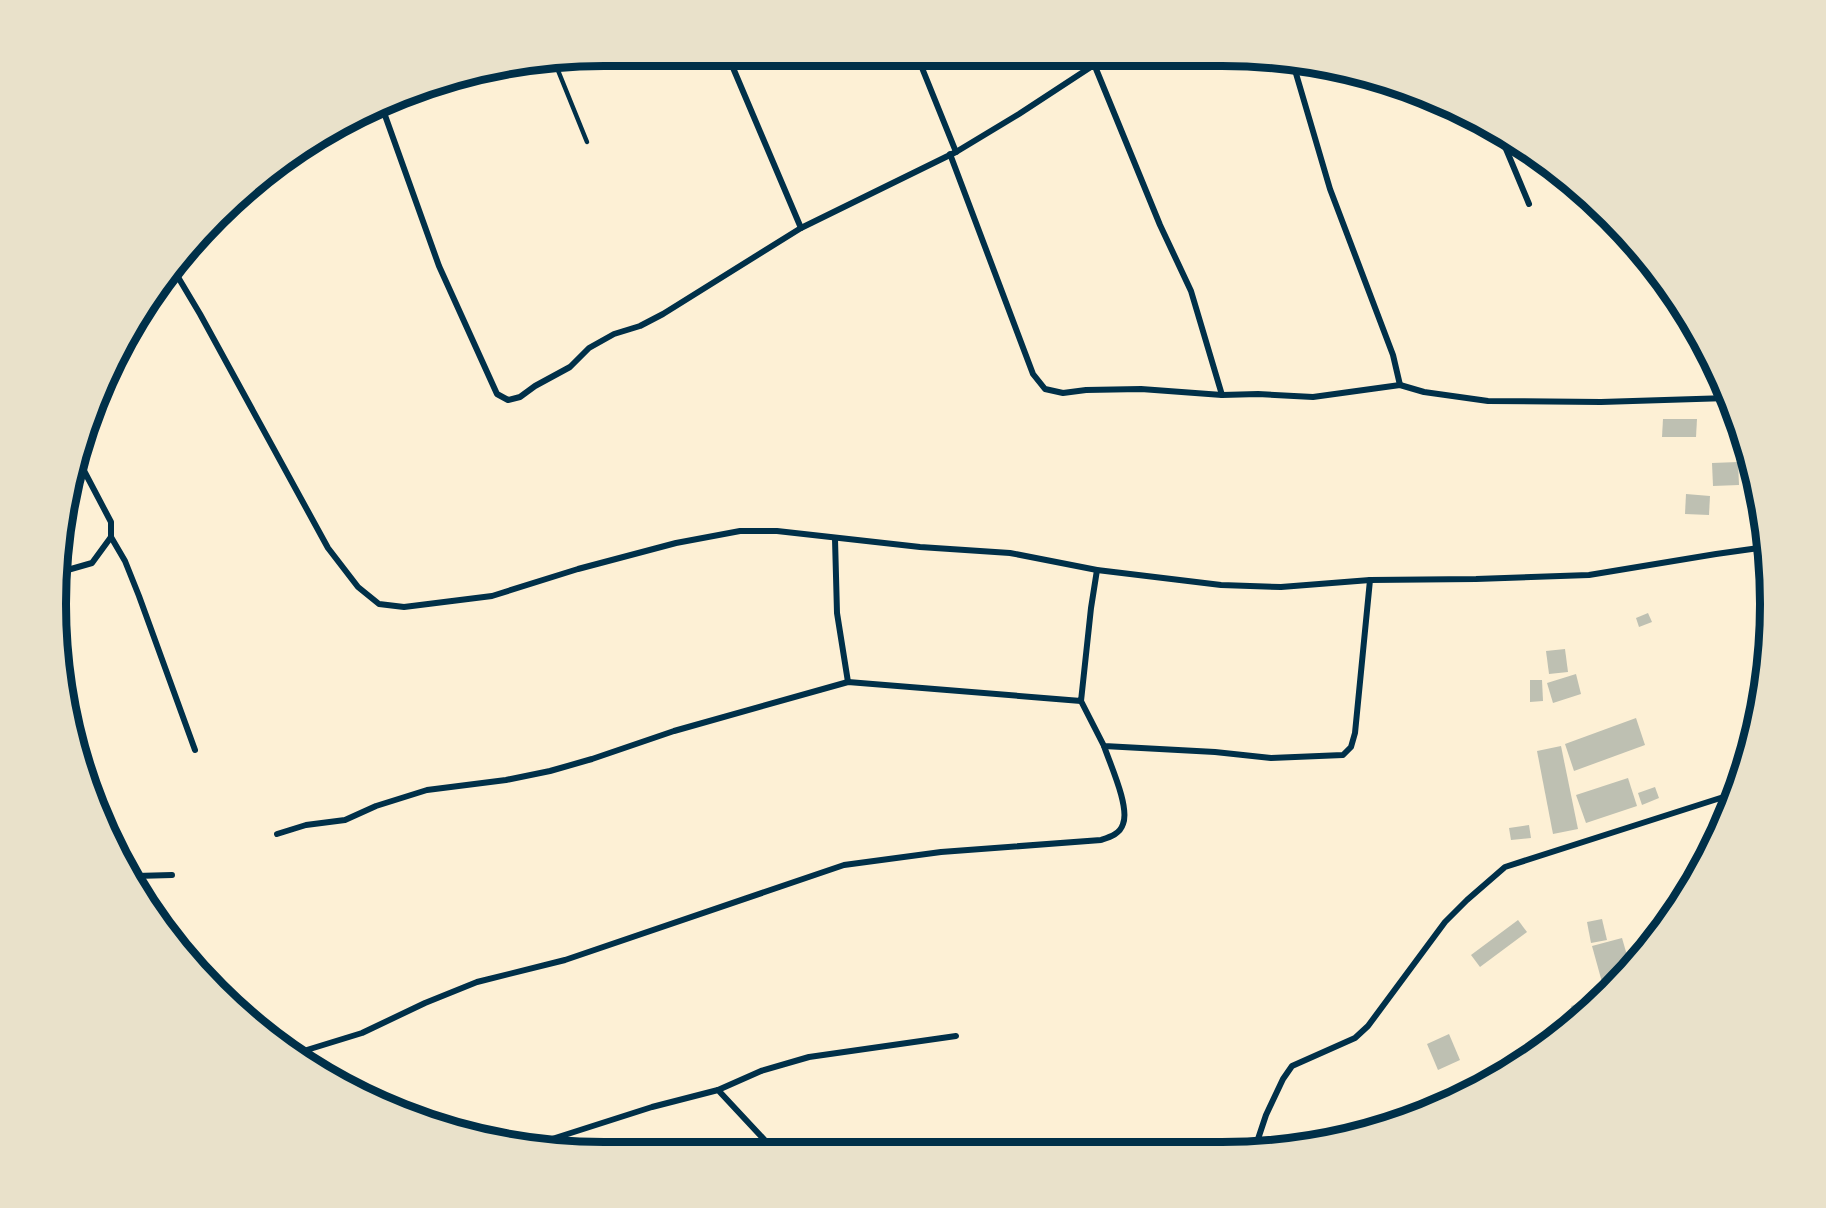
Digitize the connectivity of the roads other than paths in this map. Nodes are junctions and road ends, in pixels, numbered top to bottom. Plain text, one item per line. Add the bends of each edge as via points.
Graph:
1 (732, 66) edge
2 (921, 66) edge
3 (1091, 66) edge
4 (1095, 66) edge
5 (557, 68) edge
6 (1295, 71) edge
7 (384, 113) edge
8 (587, 142) dead end
9 (1505, 147) edge
10 (953, 153) junction
11 (1529, 204) dead end
12 (801, 228) junction
13 (177, 276) edge
14 (1400, 386) junction
15 (1222, 395) junction
16 (1719, 398) edge
17 (83, 469) edge
18 (111, 537) junction
19 (836, 539) junction
20 (1757, 549) edge
21 (67, 570) edge
22 (1097, 570) junction
23 (1371, 580) junction
24 (848, 682) junction
25 (1081, 701) junction
26 (1104, 746) junction
27 (195, 750) dead end
28 (1724, 797) edge
29 (277, 834) dead end
30 (172, 875) dead end
31 (140, 876) edge
32 (956, 1036) dead end
33 (305, 1051) edge
34 (718, 1090) junction
35 (552, 1139) edge
36 (1257, 1141) edge
37 (765, 1142) edge

1 - 12 street
2 - 10 street
3 - 10 street
4 - 15 street via 1191,291
5 - 8 lane
6 - 14 street via 1330,189 1393,355
7 - 12 street via 439,266 496,394 508,400 570,367 589,348 614,334 663,315
9 - 11 street
10 - 12 street
10 - 15 street via 1033,374 1045,389 1063,393 1141,389
13 - 19 street via 328,548 358,587 379,604 404,607 492,596 665,546 740,531 777,531
14 - 15 street via 1313,397
14 - 16 street via 1488,400
17 - 18 street via 111,522
18 - 21 street via 92,563
18 - 27 street via 136,587
19 - 22 street via 1010,554
19 - 24 street via 837,613
20 - 23 street via 1589,575
22 - 23 street via 1281,588
22 - 25 street
23 - 26 street via 1352,747 1343,755 1271,758
24 - 25 street
24 - 29 street via 550,771 427,790 345,820
25 - 26 street
26 - 33 street via 1125,809 1124,824 1117,834 1101,840 844,864 565,960 477,982 362,1034
28 - 36 street via 1505,867 1445,922 1368,1026 1355,1038 1292,1066 1282,1079
30 - 31 street
32 - 34 street via 809,1057 761,1071
34 - 35 street
34 - 37 street

